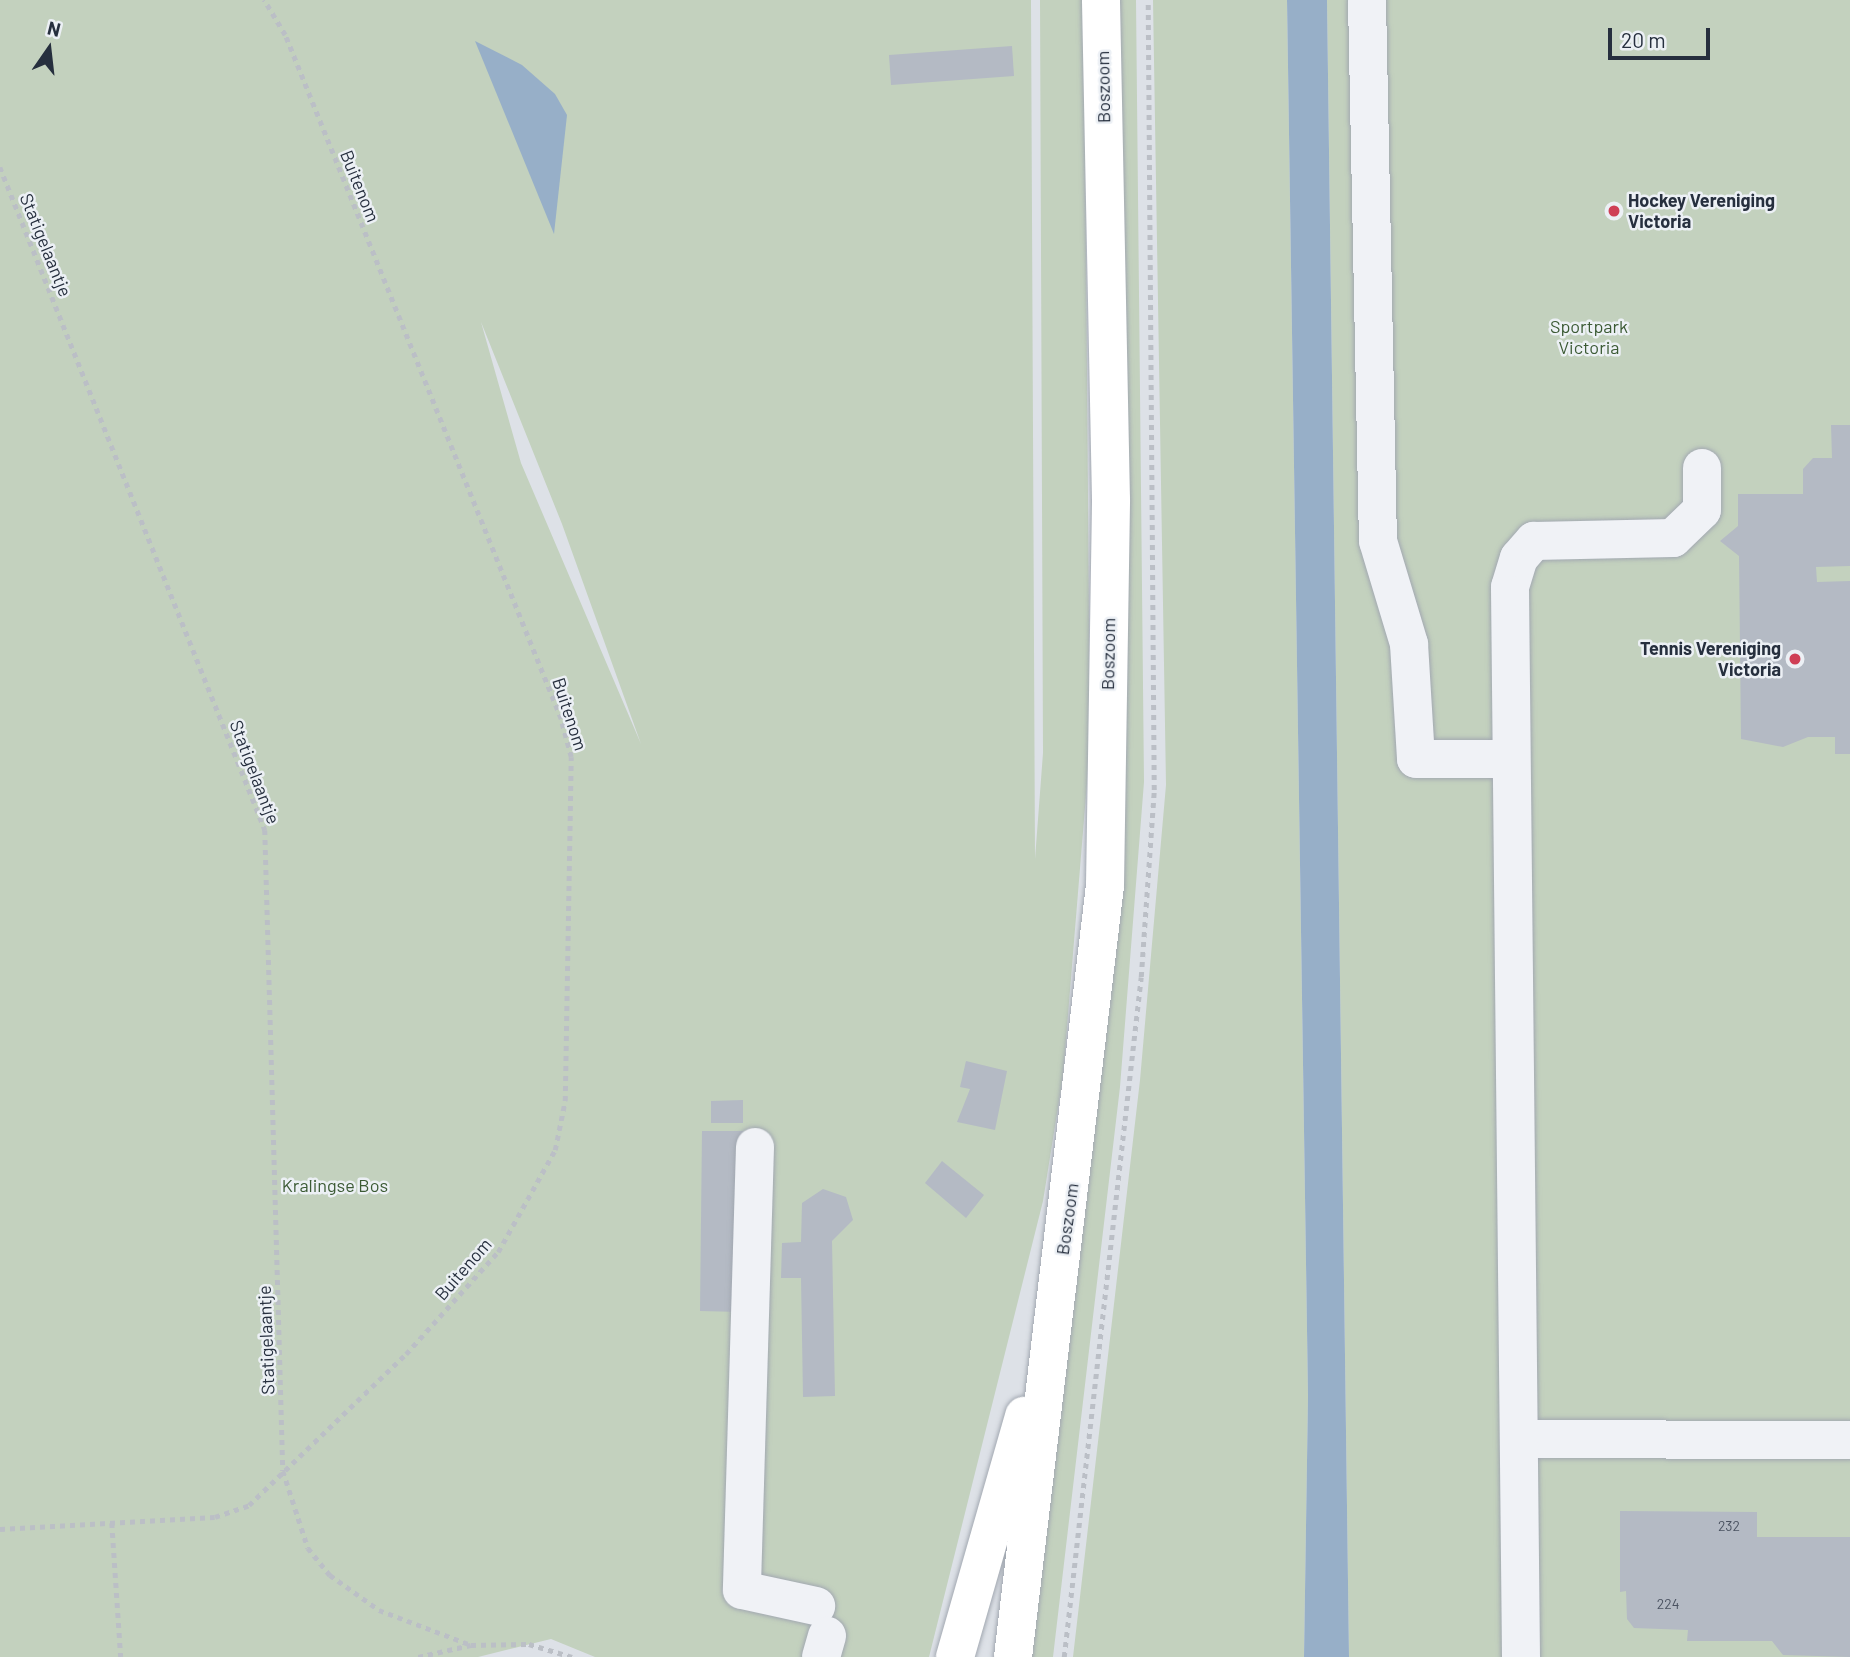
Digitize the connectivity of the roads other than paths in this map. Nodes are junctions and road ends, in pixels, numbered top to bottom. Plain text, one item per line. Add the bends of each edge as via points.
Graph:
1 (1101, 0) edge
2 (1367, 0) edge
3 (1702, 468) dead end
4 (1509, 759) junction
5 (755, 1147) dead end
6 (1055, 1306) junction
7 (1519, 1439) junction
8 (1850, 1440) edge
9 (821, 1633) edge
10 (955, 1657) edge
11 (1013, 1657) edge
12 (1521, 1657) edge

1 - 6 main road, Boszoom via 1111,499 1105,885
2 - 4 lane via 1378,541 1409,644 1416,759
3 - 4 lane via 1702,510 1673,538 1534,541 1519,558 1510,587
4 - 7 lane
5 - 9 lane via 752,1388 746,1437 742,1590
6 - 10 main road, Boszoom
6 - 11 main road, Boszoom
7 - 8 lane
7 - 12 lane

